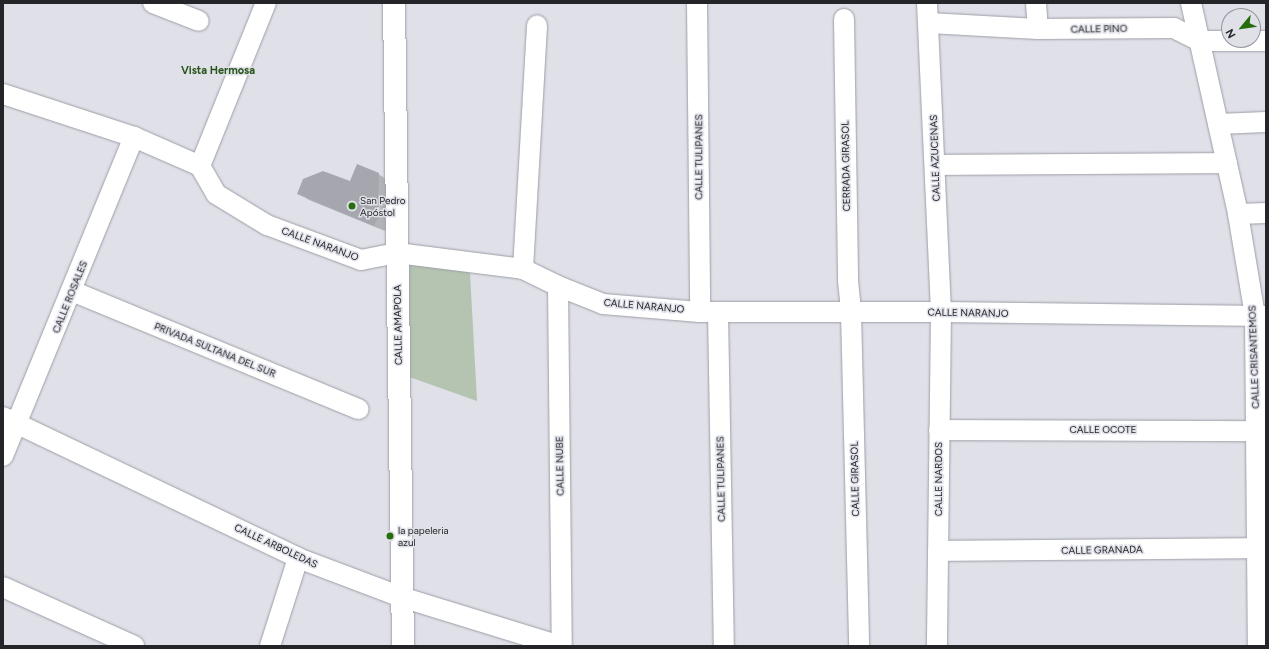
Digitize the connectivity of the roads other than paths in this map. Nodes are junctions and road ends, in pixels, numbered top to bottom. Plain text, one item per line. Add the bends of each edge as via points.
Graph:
1 (153, 3) edge
2 (266, 3) edge
3 (394, 3) edge
4 (698, 3) edge
5 (927, 3) edge
6 (1036, 3) edge
7 (1191, 3) edge
8 (844, 19) dead end
9 (199, 21) dead end
10 (929, 23) junction
11 (537, 25) dead end
12 (1038, 29) junction
13 (1199, 41) junction
14 (1266, 41) edge
15 (3, 94) edge
16 (1266, 122) edge
17 (1218, 124) junction
18 (134, 137) junction
19 (1227, 163) junction
20 (936, 165) junction
21 (200, 166) junction
22 (1266, 213) edge
23 (1238, 214) junction
24 (397, 253) junction
25 (523, 269) junction
26 (558, 286) junction
27 (72, 291) junction
28 (709, 312) junction
29 (851, 312) junction
30 (941, 312) junction
31 (1260, 316) edge
32 (359, 409) dead end
33 (10, 420) edge
34 (939, 430) junction
35 (1261, 431) edge
36 (3, 456) edge
37 (1262, 548) edge
38 (938, 551) junction
39 (298, 558) junction
40 (3, 587) edge
41 (401, 597) junction
42 (134, 646) edge
43 (270, 646) edge
44 (403, 646) edge
45 (561, 646) edge
46 (724, 646) edge
47 (859, 646) edge
48 (937, 646) edge
49 (1258, 646) edge

1 - 9 street
2 - 21 street
3 - 24 street, CALLE AMAPOLA
4 - 28 street, CALLE TULIPANES
5 - 10 street, CALLE AZUCENAS
6 - 12 street
7 - 13 street, CALLE CRISANTEMOS
8 - 29 street, CERRADA GIRASOL via 847,273
10 - 12 street, CALLE PINO
10 - 20 street, CALLE AZUCENAS
11 - 25 street
12 - 13 street, CALLE PINO via 1174,28
13 - 14 street, CALLE PINO
13 - 17 street, CALLE CRISANTEMOS
15 - 18 street
16 - 17 street
17 - 19 street, CALLE CRISANTEMOS
18 - 21 street
18 - 27 street, CALLE ROSALES
19 - 20 street
19 - 23 street, CALLE CRISANTEMOS
20 - 30 street, CALLE AZUCENAS
21 - 24 street, CALLE NARANJO via 216,194 267,225 361,260
22 - 23 street
23 - 31 street, CALLE CRISANTEMOS
24 - 25 street, CALLE NARANJO
24 - 41 street, CALLE AMAPOLA
25 - 26 street, CALLE NARANJO
26 - 28 street, CALLE NARANJO via 603,304
26 - 45 street, CALLE NUBE
27 - 32 street, PRIVADA SULTANA DEL SUR
27 - 33 street, CALLE ROSALES
28 - 29 street, CALLE NARANJO
28 - 46 street, CALLE TULIPANES
29 - 30 street, CALLE NARANJO
29 - 47 street, CALLE GIRASOL
30 - 31 street, CALLE NARANJO
30 - 34 street, CALLE NARDOS
31 - 35 street, CALLE CRISANTEMOS
33 - 36 street, CALLE ROSALES
33 - 39 street, CALLE ARBOLEDAS
34 - 35 street, CALLE OCOTE
34 - 38 street, CALLE NARDOS
35 - 37 street, CALLE CRISANTEMOS
37 - 38 street, CALLE GRANADA
37 - 49 street, CALLE CRISANTEMOS
38 - 48 street, CALLE NARDOS
39 - 41 street, CALLE ARBOLEDAS
39 - 43 street
40 - 42 street
41 - 44 street, CALLE AMAPOLA
41 - 45 street, CALLE ARBOLEDAS

